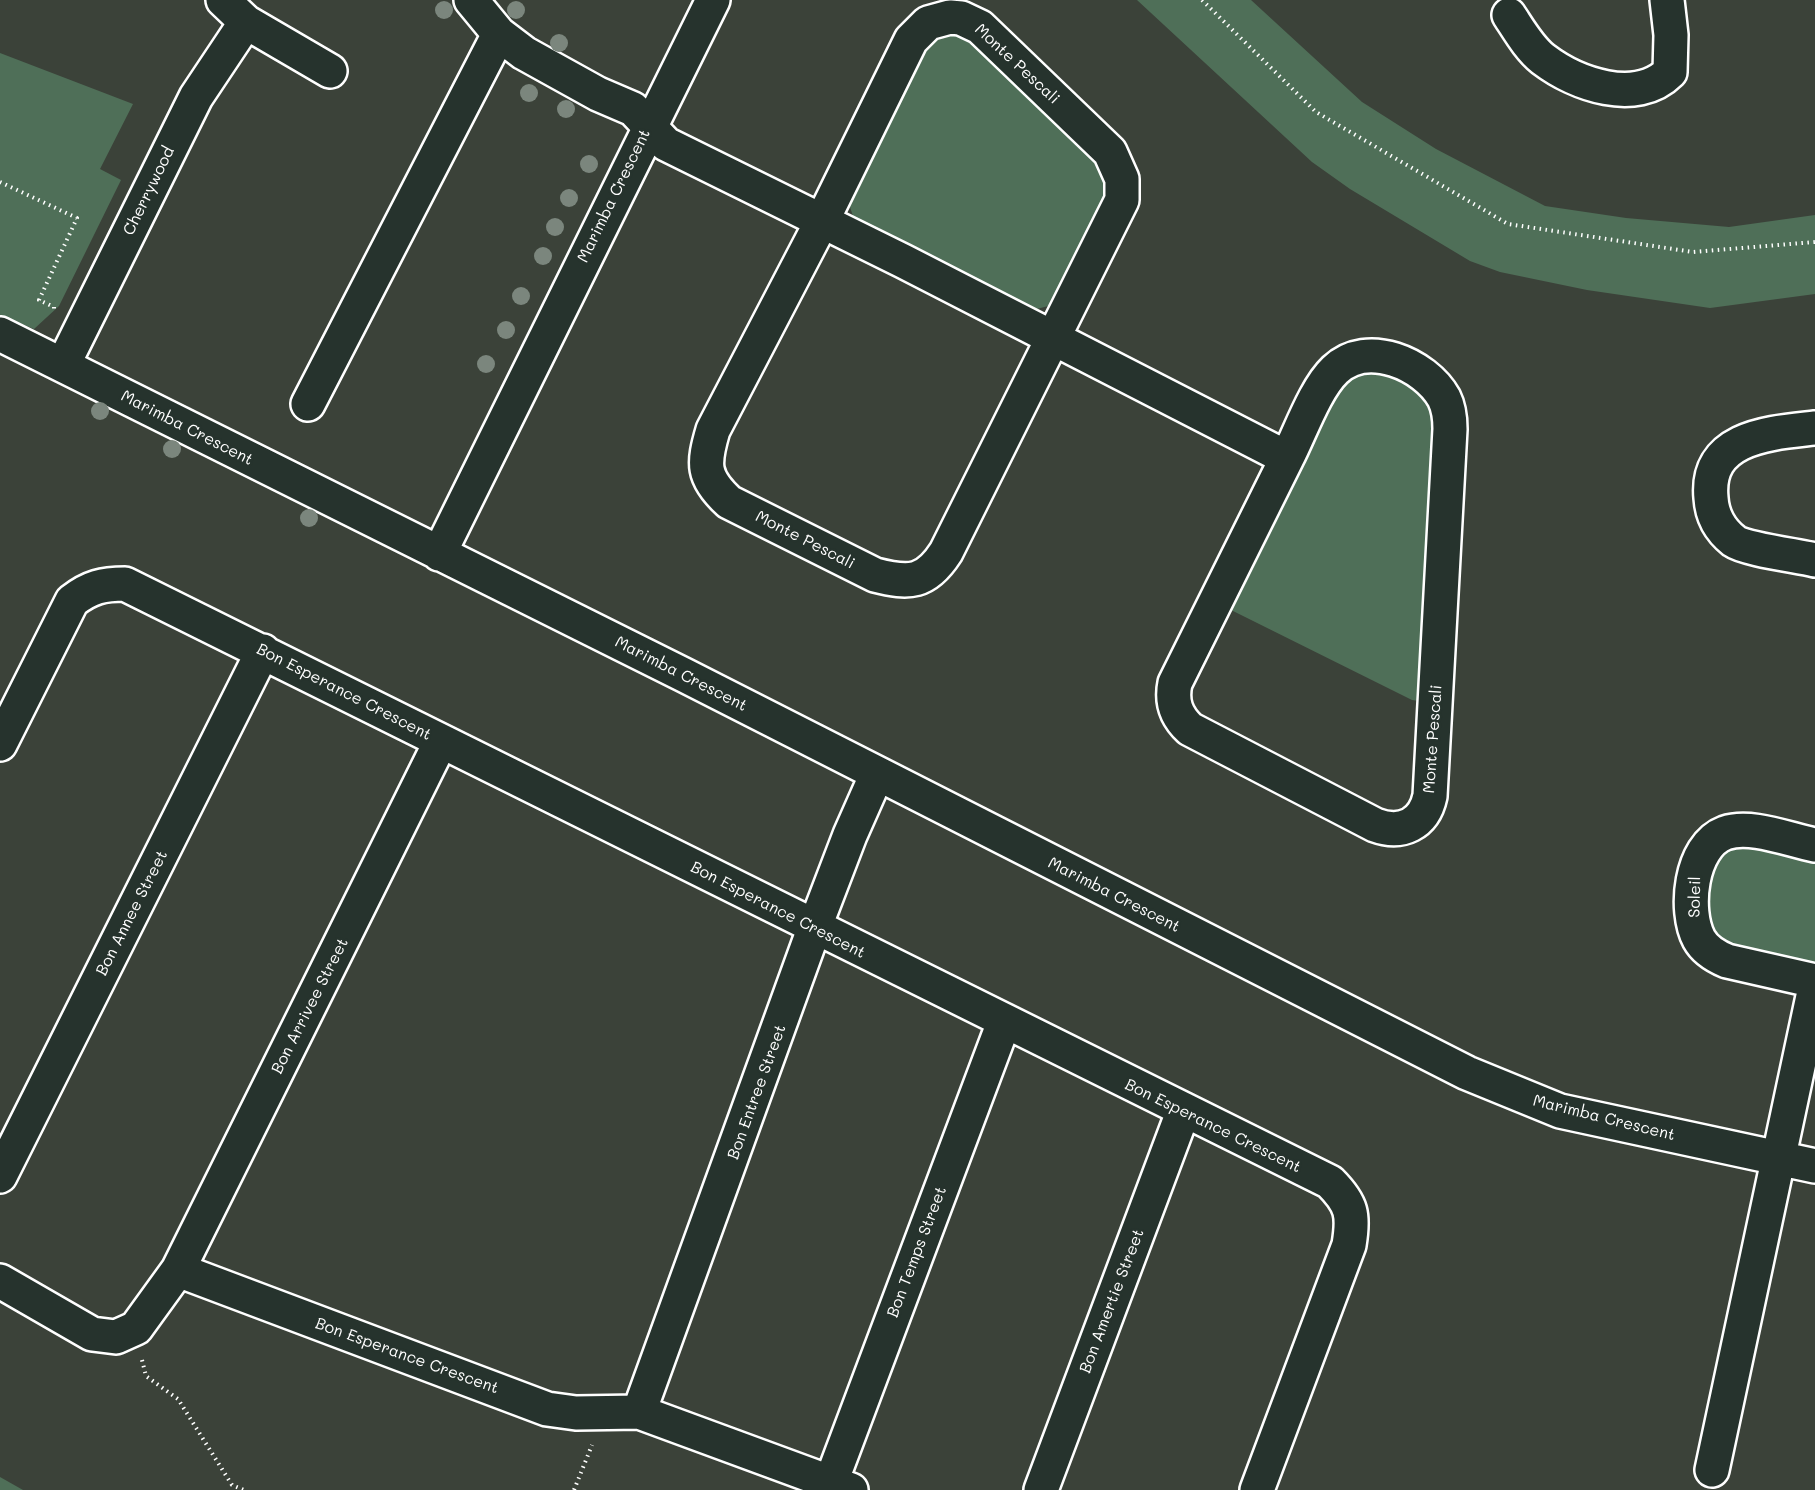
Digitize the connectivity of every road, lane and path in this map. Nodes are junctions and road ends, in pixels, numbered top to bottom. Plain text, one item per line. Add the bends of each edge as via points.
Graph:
1 (223, 0) edge
2 (471, 0) edge
3 (713, 0) edge
4 (1202, 0) edge
5 (1667, 0) edge
6 (1509, 15) dead end
7 (246, 22) junction
8 (499, 34) junction
9 (330, 71) dead end
10 (648, 127) junction
11 (0, 182) edge
12 (822, 221) junction
13 (1815, 242) edge
14 (0, 334) edge
15 (1055, 339) junction
16 (69, 352) junction
17 (308, 404) dead end
18 (1815, 428) edge
19 (1287, 458) junction
20 (439, 554) junction
21 (1815, 560) edge
22 (263, 651) junction
23 (441, 741) junction
24 (0, 744) edge
25 (878, 774) junction
26 (1815, 845) edge
27 (814, 929) junction
28 (1815, 981) edge
29 (1815, 987) edge
30 (1004, 1022) junction
31 (1183, 1112) junction
32 (1778, 1158) junction
33 (1815, 1166) edge
34 (0, 1176) edge
35 (178, 1270) junction
36 (0, 1281) edge
37 (136, 1328) junction
38 (606, 1411) junction
39 (639, 1412) junction
40 (1712, 1470) dead end
41 (841, 1486) edge
42 (244, 1490) edge
43 (574, 1490) edge
44 (1041, 1490) edge
45 (1257, 1490) edge

1 - 7 street
2 - 8 street
3 - 10 street, Marimba Crescent
4 - 13 path via 1316,112 1508,224 1693,252
5 - 6 street via 1670,72 1648,88 1622,90 1572,76 1542,58
7 - 9 street
7 - 16 street, Cherrywood via 196,97
8 - 10 street via 551,69 633,109
8 - 17 street
10 - 12 street via 666,144
10 - 20 street, Marimba Crescent
11 - 16 path via 77,218 39,300 54,307 52,327
12 - 15 street
12 - 15 street, Monte Pescali via 919,30 950,17 971,22 1110,152 1120,169 1124,189 1119,211
12 - 15 street, Monte Pescali via 713,430 706,454 707,474 713,487 729,502 875,575 897,580 922,578 934,571 946,552
14 - 16 street, Marimba Crescent
15 - 19 street
16 - 20 street, Marimba Crescent
18 - 21 street via 1761,435 1741,443 1722,456 1712,473 1710,493 1712,513 1735,542
19 - 19 street, Monte Pescali via 1326,379 1347,361 1370,355 1395,360 1428,379 1445,400 1450,429 1431,796 1423,815 1406,828 1375,825 1190,729 1173,702 1175,683
20 - 25 street, Marimba Crescent
22 - 23 street, Bon Esperance Crescent
22 - 24 street, Bon Esperance Crescent via 125,584 101,584 72,601
22 - 34 street, Bon Annee Street
23 - 27 street, Bon Esperance Crescent
23 - 35 street, Bon Arrivee Street
25 - 27 street, Bon Entree Street
25 - 32 street, Marimba Crescent via 1527,1100 1600,1120
26 - 28 street, Soleil via 1739,830 1713,839 1697,861 1693,918 1698,938 1714,956
27 - 30 street, Bon Esperance Crescent
27 - 39 street, Bon Entree Street
29 - 32 street
30 - 31 street, Bon Esperance Crescent
30 - 41 street, Bon Temps Street
31 - 44 street, Bon Amertie Street
31 - 45 street, Bon Esperance Crescent via 1329,1182 1351,1210 1349,1245
32 - 33 street, Marimba Crescent
32 - 40 street
35 - 37 street
35 - 38 street, Bon Esperance Crescent via 547,1409 576,1413
36 - 37 street via 92,1334 116,1337
37 - 42 path via 146,1376 178,1399 232,1485
38 - 39 street, Bon Esperance Crescent
38 - 43 path
39 - 41 street, Bon Esperance Crescent

